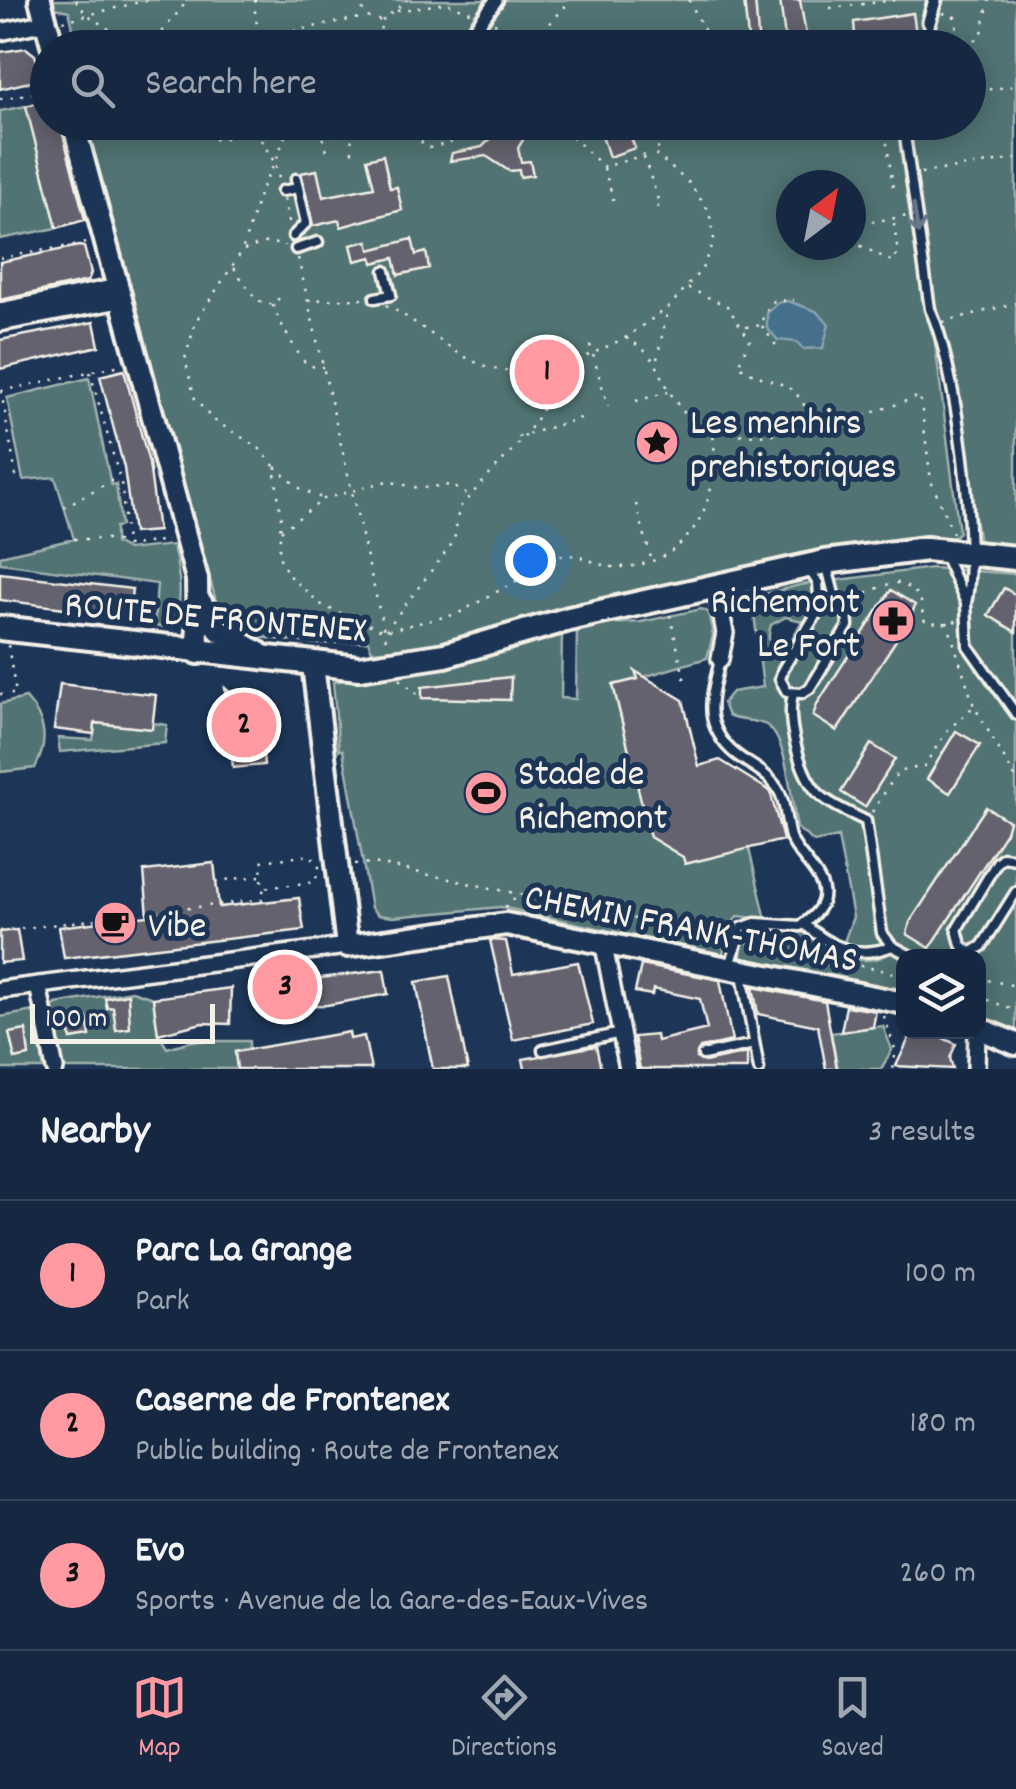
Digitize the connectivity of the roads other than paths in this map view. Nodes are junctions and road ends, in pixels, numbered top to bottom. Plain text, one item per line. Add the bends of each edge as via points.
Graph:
1 (40, 0) edge
2 (496, 0) edge
3 (52, 23) junction
4 (52, 30) edge
5 (476, 30) edge
6 (0, 32) edge
7 (78, 140) edge
8 (905, 140) edge
9 (282, 190) road end
10 (293, 236) road end
11 (318, 242) dead end
12 (296, 249) road end
13 (385, 272) dead end
14 (402, 292) dead end
15 (118, 294) junction
16 (391, 295) junction
17 (375, 298) road end
18 (0, 310) edge
19 (0, 323) edge
20 (955, 548) junction
21 (1008, 557) edge
22 (825, 562) junction
23 (802, 567) junction
24 (972, 576) junction
25 (716, 586) junction
26 (199, 599) junction
27 (839, 603) junction
28 (966, 603) junction
29 (820, 608) junction
30 (4, 636) edge
31 (198, 653) junction
32 (720, 659) joint
33 (268, 660) junction
34 (313, 665) junction
35 (794, 694) junction
36 (1016, 714) edge
37 (1016, 860) edge
38 (1016, 892) edge
39 (804, 924) junction
40 (603, 941) junction
41 (348, 946) junction
42 (892, 946) junction
43 (898, 949) edge
44 (965, 949) edge
45 (977, 949) edge
46 (736, 968) junction
47 (38, 985) junction
48 (1, 990) edge
49 (896, 1001) edge
50 (621, 1033) junction
51 (986, 1033) edge
52 (978, 1039) edge
53 (754, 1044) junction
54 (1016, 1044) edge
55 (542, 1050) dead end
56 (703, 1055) dead end
57 (55, 1069) edge
58 (628, 1069) edge
59 (759, 1069) edge
60 (976, 1069) edge

1 - 3 street
2 - 5 street
3 - 4 street
3 - 6 street
7 - 15 street
8 -> 20 lane via 967,490
9 - 10 lane via 297,184 306,223
11 - 12 lane
13 - 16 lane
14 - 16 lane
15 - 18 street
15 - 19 street
15 - 26 street
16 - 17 lane
20 - 21 main road, ROUTE DE FRONTENEX
20 - 22 main road, ROUTE DE FRONTENEX
20 - 24 lane
20 - 28 lane
21 - 24 lane
22 - 23 main road, ROUTE DE FRONTENEX
22 - 27 lane
23 - 25 main road, ROUTE DE FRONTENEX
23 - 29 lane via 815,575
24 - 28 lane
25 - 32 street via 725,633
25 - 34 main road, ROUTE DE FRONTENEX via 416,662
26 - 31 street
26 - 33 street via 219,630
27 - 29 lane
27 - 35 lane via 848,626 810,688
28 - 36 lane via 968,646
29 - 35 lane via 783,669 782,686
30 - 31 main road, ROUTE DE FRONTENEX
31 - 33 main road, ROUTE DE FRONTENEX
32 - 39 lane via 712,704 716,730 736,758 776,786 792,842 821,879 819,905
33 - 34 main road, ROUTE DE FRONTENEX
34 - 41 street
35 - 42 lane via 793,726 812,786 866,822 878,914
37 - 44 lane via 997,862 957,929
38 - 45 lane
39 - 42 lane via 853,952
39 - 46 lane via 740,928
40 - 41 street, CHEMIN FRANK-THOMAS via 506,924
40 - 46 street, CHEMIN FRANK-THOMAS
40 - 50 street
41 - 47 street
42 - 43 lane
46 - 49 street, CHEMIN FRANK-THOMAS
46 - 53 lane
47 - 48 street
47 - 57 street
50 - 55 lane
50 - 58 street
51 - 54 street
52 - 60 street
53 - 56 lane
53 - 59 lane

